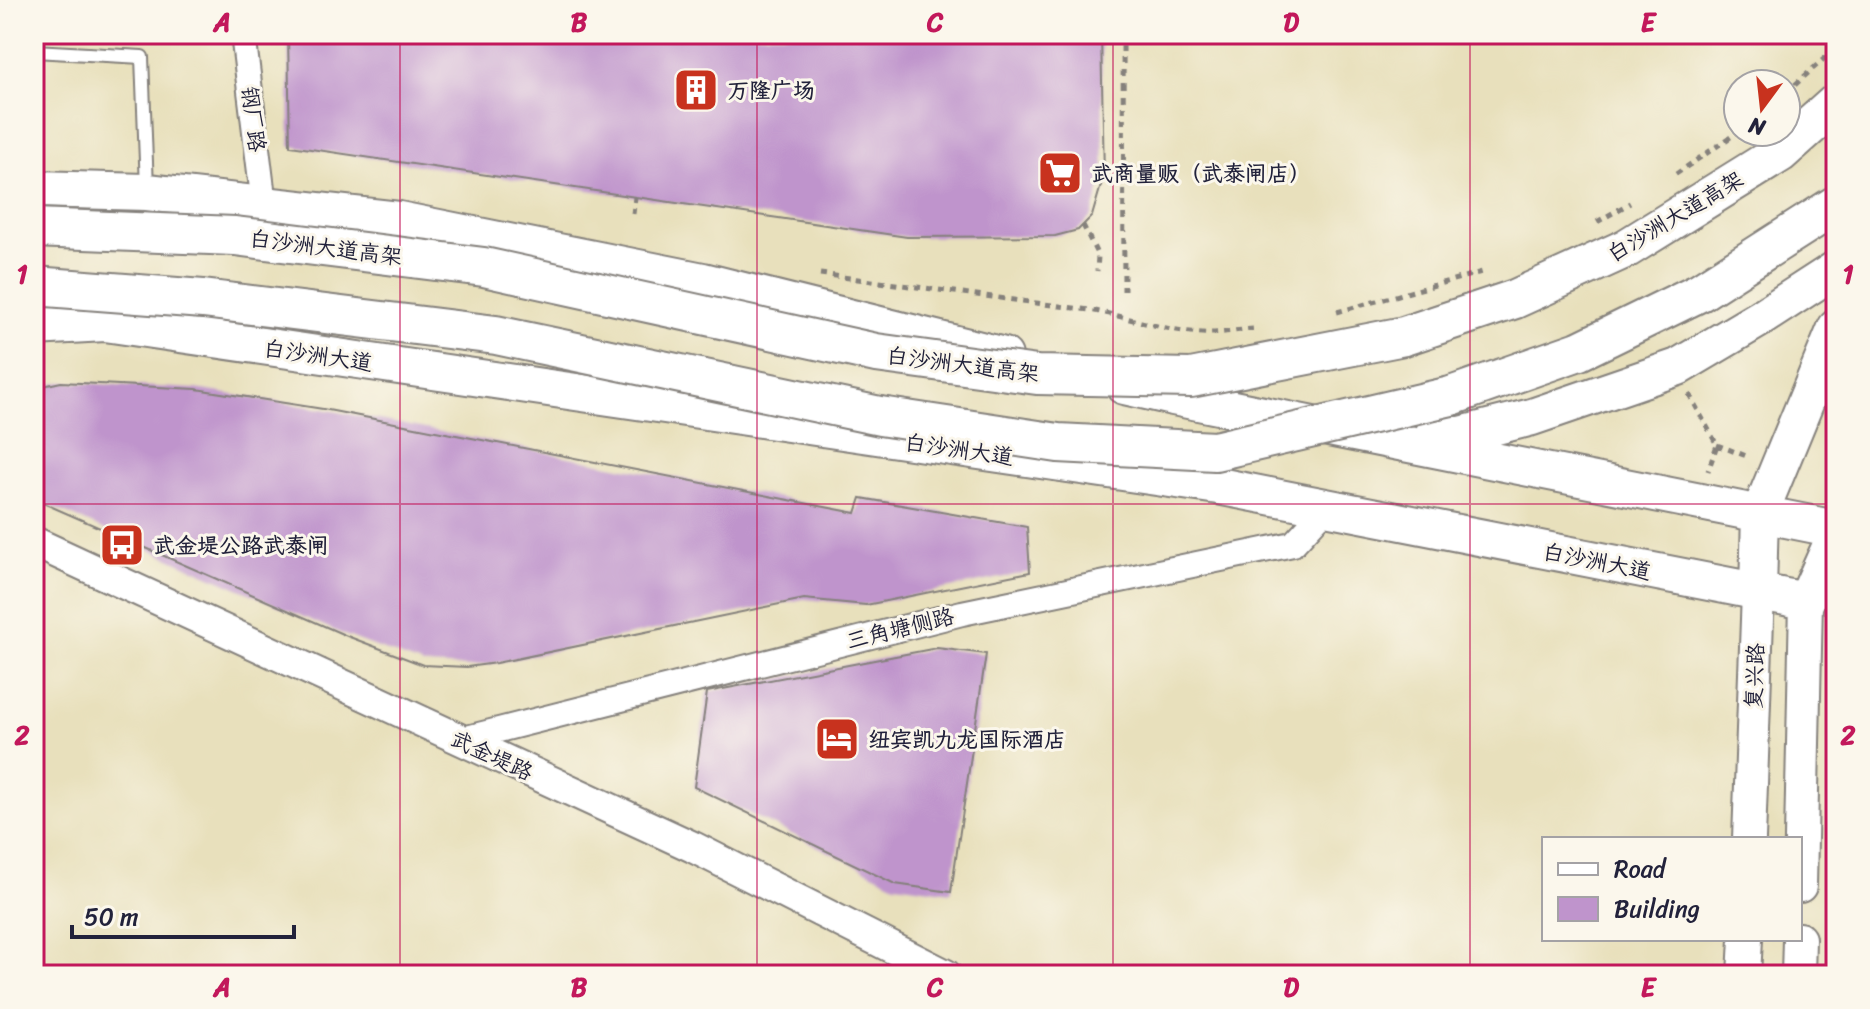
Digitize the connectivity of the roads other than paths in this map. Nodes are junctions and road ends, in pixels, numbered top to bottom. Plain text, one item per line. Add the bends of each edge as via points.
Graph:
1 (243, 34) edge
2 (34, 51) edge
3 (1836, 103) edge
4 (34, 189) edge
5 (147, 192) junction
6 (264, 205) junction
7 (1836, 205) edge
8 (34, 228) edge
9 (1836, 269) edge
10 (34, 286) edge
11 (34, 327) edge
12 (1836, 328) edge
13 (1371, 435) junction
14 (1328, 506) junction
15 (1760, 513) junction
16 (1836, 531) edge
17 (34, 542) edge
18 (1758, 592) junction
19 (1806, 601) junction
20 (459, 740) junction
21 (1749, 837) edge
22 (1801, 837) edge
23 (1746, 941) edge
24 (1799, 941) edge
25 (946, 975) edge
26 (1744, 975) edge
27 (1798, 975) edge

1 - 6 street, 钢厂路
2 - 5 lane via 142,57
3 - 8 highway, 白沙洲大道高架, bridge via 1780,153 1627,248 1515,299 1404,336 1191,378 1037,375 876,353 484,267 235,236
4 - 5 main road
5 - 6 main road
6 - 13 main road via 399,220 703,281 1173,397
7 - 10 highway, bridge via 1700,292 1579,351 1451,396 1215,451 1058,443 880,416 496,335 203,299
9 - 13 main road via 1678,367 1606,393 1461,435
11 - 14 main road, 白沙洲大道 via 105,323
12 - 15 main road
13 - 15 main road
14 - 18 main road, 白沙洲大道
14 - 20 street, 三角塘侧路 via 1293,544 962,613
15 - 16 main road
15 - 18 main road, 复兴路
16 - 19 main road
17 - 20 street, 武金堤路
18 - 19 main road, 白沙洲大道
18 - 21 main road, 复兴路
19 - 22 main road
20 - 25 street, 武金堤路 via 693,847
23 - 26 main road
24 - 27 main road

